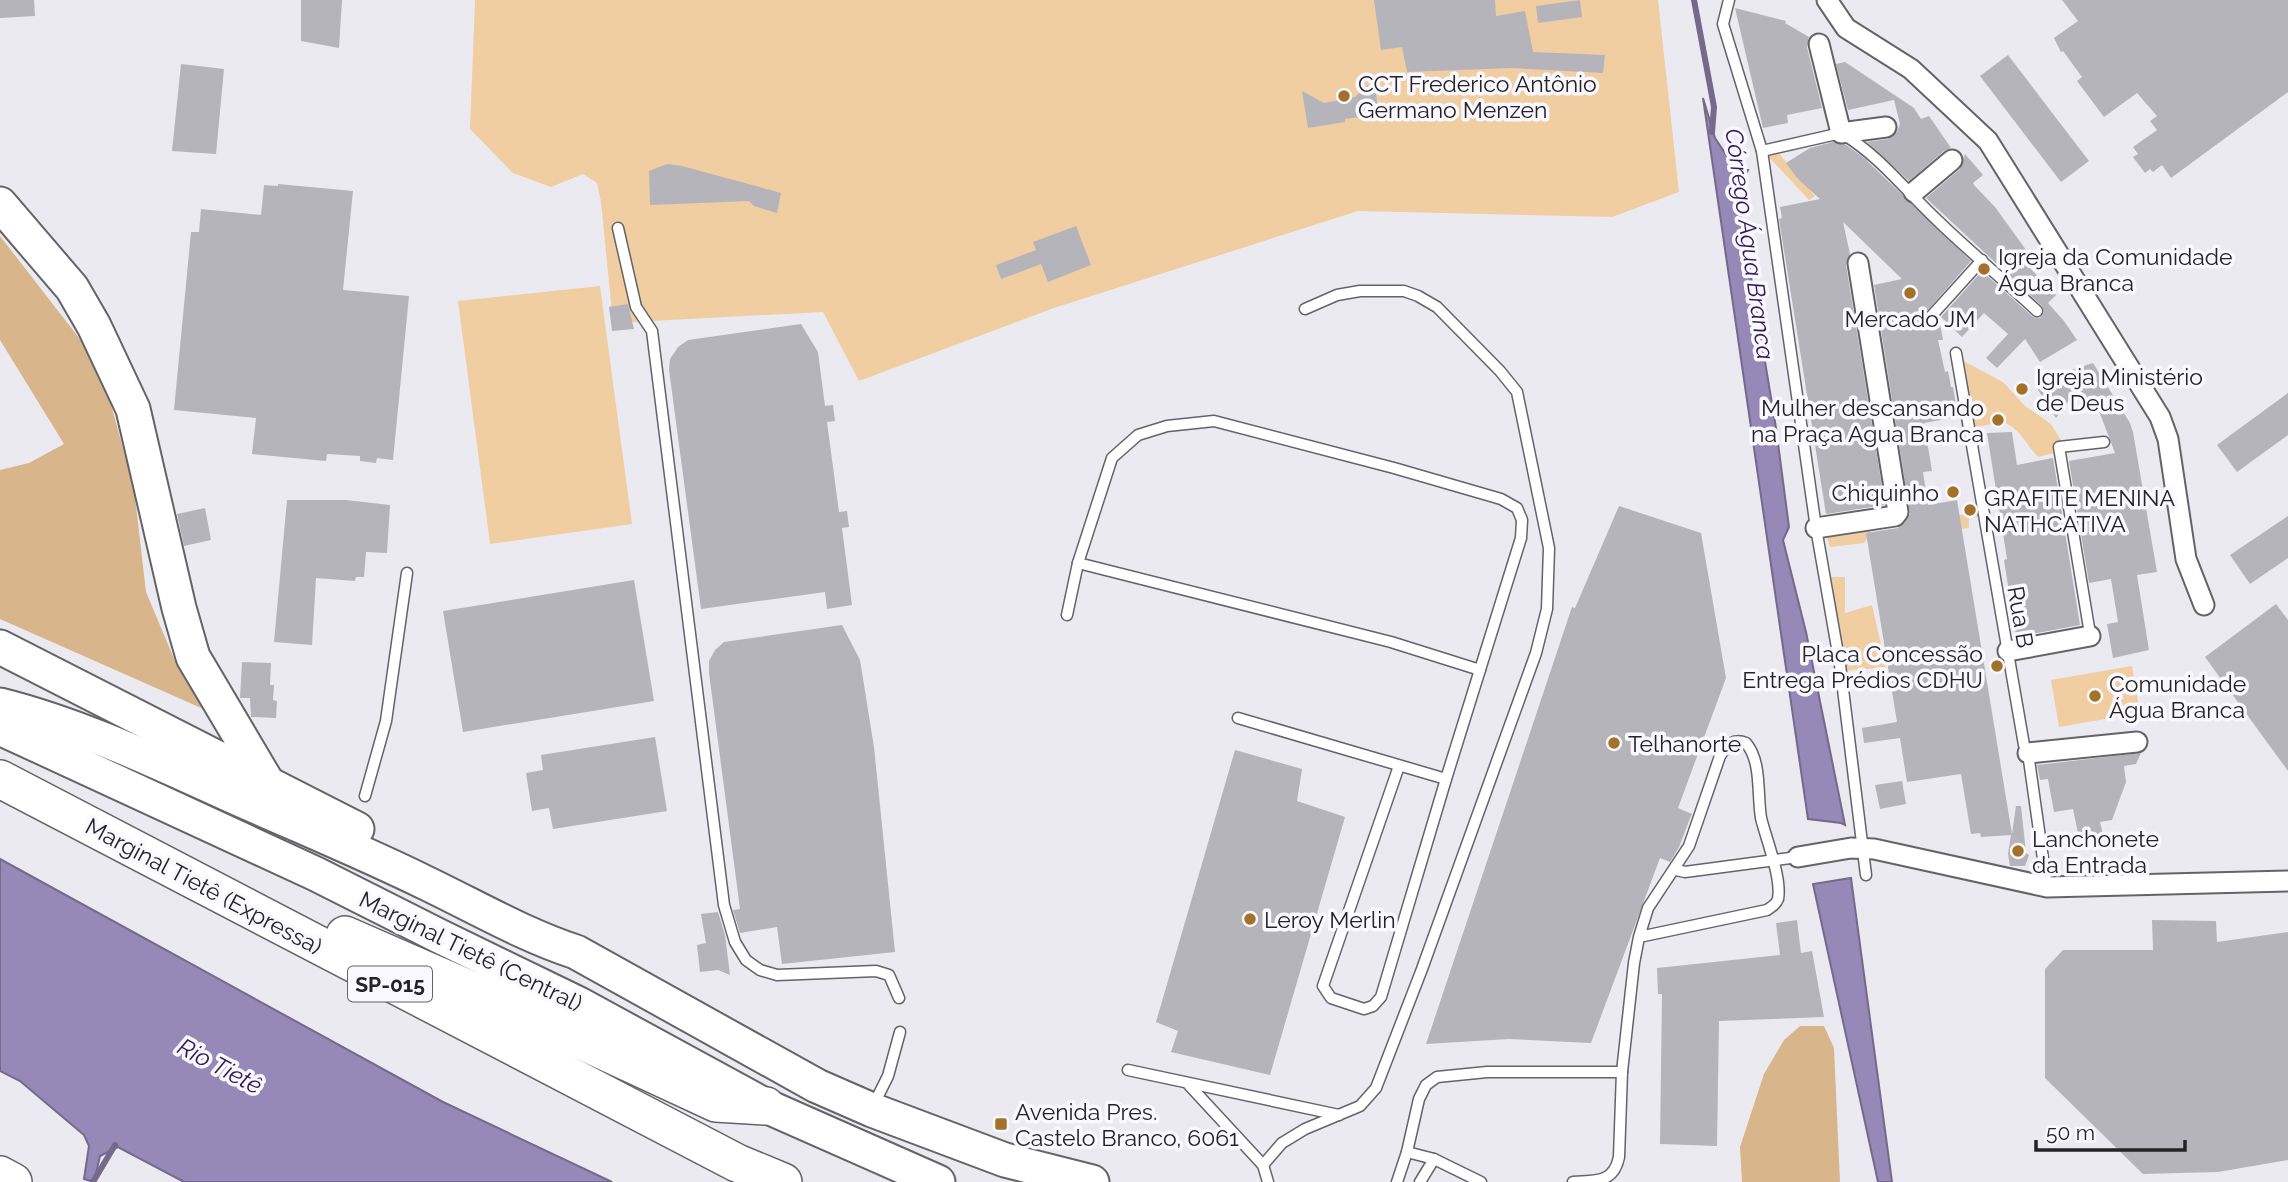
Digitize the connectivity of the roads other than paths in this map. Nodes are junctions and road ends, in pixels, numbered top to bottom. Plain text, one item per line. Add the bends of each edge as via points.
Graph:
1 (1729, 0) edge
2 (1827, 0) edge
3 (1819, 44) dead end
4 (1886, 127) dead end
5 (1841, 133) junction
6 (1762, 151) junction
7 (1952, 160) dead end
8 (1914, 192) dead end
9 (0, 204) edge
10 (618, 228) dead end
11 (1982, 260) junction
12 (1857, 263) dead end
13 (1305, 309) dead end
14 (2038, 311) dead end
15 (1925, 323) dead end
16 (1956, 353) dead end
17 (2104, 442) dead end
18 (1816, 527) junction
19 (1078, 563) junction
20 (407, 573) dead end
21 (2204, 605) dead end
22 (1067, 615) dead end
23 (2091, 640) joint
24 (0, 647) edge
25 (2008, 650) junction
26 (1479, 670) junction
27 (0, 705) edge
28 (1238, 718) dead end
29 (0, 728) edge
30 (2137, 742) dead end
31 (2028, 753) junction
32 (1399, 766) junction
33 (0, 779) edge
34 (1446, 779) junction
35 (267, 782) junction
36 (365, 796) dead end
37 (1863, 848) junction
38 (1798, 857) joint
39 (1773, 860) junction
40 (1676, 870) junction
41 (1867, 876) dead end
42 (2288, 881) edge
43 (2047, 887) junction
44 (210, 890) junction
45 (1639, 937) junction
46 (576, 952) junction
47 (899, 998) dead end
48 (900, 1032) dead end
49 (1128, 1070) dead end
50 (1622, 1072) junction
51 (1189, 1084) junction
52 (766, 1106) junction
53 (872, 1110) junction
54 (1340, 1116) junction
55 (1407, 1152) junction
56 (1434, 1159) junction
57 (1263, 1165) junction
58 (0, 1175) edge
59 (13, 1182) edge
60 (783, 1182) edge
61 (938, 1182) edge
62 (1092, 1182) edge
63 (1268, 1182) edge
64 (1397, 1182) edge
65 (1420, 1182) edge
66 (1481, 1182) edge
67 (1573, 1182) edge

1 - 6 lane via 1723,24
2 - 21 street via 1846,28 1911,69 1988,141 2160,417 2168,439 2186,559
3 - 5 street
4 - 5 street
5 - 6 lane
5 - 11 lane via 1858,143
6 - 18 lane
7 - 8 street
9 - 35 highway via 72,288 134,409 193,657
10 - 47 lane via 636,307 652,331 724,905 735,942 746,960 777,975 876,971 889,975
11 - 14 lane
11 - 15 lane
12 - 18 street via 1898,512
13 - 54 lane via 1360,291 1404,291 1437,307 1517,393 1549,548 1547,609 1536,653 1436,931 1376,1088 1360,1107
16 - 25 lane, Rua B
17 - 23 lane via 2060,447
18 - 37 lane via 1840,665
19 - 22 lane
19 - 26 lane via 1391,642
19 - 26 lane via 1112,458 1138,435 1167,426 1214,421 1255,430 1501,499 1517,508 1521,538
20 - 36 lane via 386,721
23 - 25 street
24 - 35 highway
25 - 31 lane, Rua B
26 - 34 lane
27 - 46 highway via 193,778
28 - 32 lane
29 - 52 highway, Marginal Tietê (Central) via 316,874 579,1003
30 - 31 street
31 - 43 lane, Rua B
32 - 34 lane
32 - 34 lane via 1323,986 1331,998 1364,1009 1381,997
33 - 44 highway, Marginal Tietê (Expressa) / SP-015
35 - 46 highway via 535,923
37 - 38 street
37 - 41 lane
37 - 43 street
38 - 39 lane
39 - 40 lane
39 - 40 lane via 1761,817 1755,760 1751,748 1740,741 1726,746 1720,756
39 - 45 lane via 1778,898 1767,910
40 - 45 lane via 1648,908
42 - 43 street
44 - 52 highway via 272,901 716,1103
44 - 60 highway, Marginal Tietê (Expressa) / SP-015 via 737,1163
45 - 50 lane
46 - 53 highway via 817,1086
48 - 53 lane via 888,1076
49 - 51 lane
50 - 55 lane via 1487,1072 1437,1077 1419,1099
50 - 67 lane via 1617,1169 1601,1180
51 - 54 lane
51 - 57 lane
52 - 61 highway, Marginal Tietê (Central)
53 - 62 highway via 1005,1160
54 - 57 lane via 1282,1143
55 - 56 lane
55 - 64 lane
56 - 65 lane
56 - 66 lane
57 - 63 lane
58 - 59 highway

